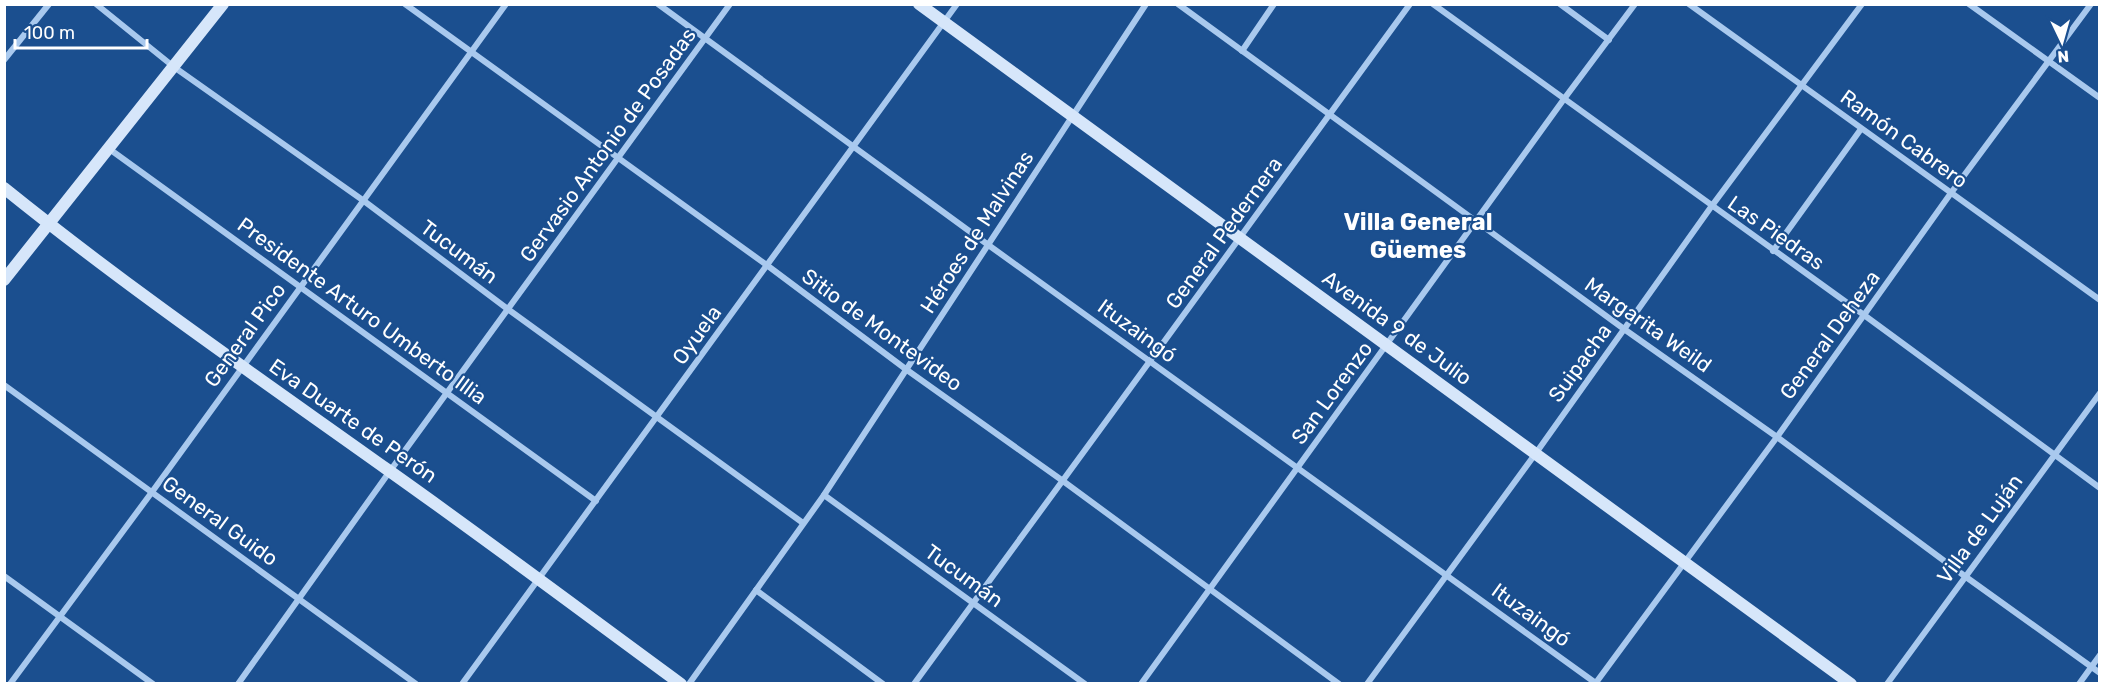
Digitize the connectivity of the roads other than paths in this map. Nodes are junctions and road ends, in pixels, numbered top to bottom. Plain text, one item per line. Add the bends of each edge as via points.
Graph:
1 (49, 4) edge
2 (96, 4) edge
3 (223, 4) edge
4 (405, 4) edge
5 (506, 4) edge
6 (658, 4) edge
7 (730, 4) edge
8 (919, 4) edge
9 (957, 4) edge
10 (1146, 4) edge
11 (1178, 4) edge
12 (1274, 4) edge
13 (1410, 4) edge
14 (1433, 4) edge
15 (1560, 4) edge
16 (1635, 4) edge
17 (1689, 4) edge
18 (1862, 4) edge
19 (1969, 4) edge
20 (2091, 4) edge
21 (944, 23) junction
22 (705, 39) junction
23 (1609, 40) junction
24 (1242, 51) junction
25 (472, 53) junction
26 (4, 60) edge
27 (2049, 62) junction
28 (174, 67) junction
29 (1802, 86) junction
30 (2100, 98) edge
31 (1564, 99) junction
32 (1331, 115) junction
33 (1073, 117) junction
34 (1861, 129) junction
35 (855, 146) junction
36 (108, 148) junction
37 (618, 159) junction
38 (4, 188) edge
39 (1951, 193) junction
40 (364, 201) junction
41 (1712, 207) junction
42 (1475, 222) junction
43 (48, 224) junction
44 (1239, 237) junction
45 (987, 244) junction
46 (1773, 251) junction
47 (768, 266) junction
48 (4, 280) edge
49 (300, 288) junction
50 (2100, 300) edge
51 (509, 310) junction
52 (1864, 315) junction
53 (1624, 329) junction
54 (1387, 345) junction
55 (1151, 362) junction
56 (242, 366) junction
57 (907, 370) junction
58 (4, 385) edge
59 (448, 393) junction
60 (2100, 393) edge
61 (657, 417) junction
62 (1777, 437) junction
63 (1536, 453) junction
64 (2053, 455) junction
65 (1298, 469) junction
66 (390, 471) junction
67 (1063, 481) junction
68 (2100, 488) edge
69 (152, 492) junction
70 (824, 495) junction
71 (596, 501) junction
72 (803, 523) junction
73 (1683, 561) junction
74 (1446, 575) junction
75 (4, 576) edge
76 (1966, 577) junction
77 (538, 580) junction
78 (756, 590) junction
79 (1209, 590) junction
80 (299, 600) junction
81 (973, 603) junction
82 (60, 616) junction
83 (2100, 655) edge
84 (2091, 667) junction
85 (2100, 673) edge
86 (1596, 683) edge
87 (10, 684) edge
88 (153, 684) edge
89 (238, 684) edge
90 (416, 684) edge
91 (462, 684) edge
92 (681, 684) edge
93 (688, 684) edge
94 (883, 684) edge
95 (914, 684) edge
96 (1084, 684) edge
97 (1141, 684) edge
98 (1339, 684) edge
99 (1367, 684) edge
100 (1851, 684) edge
101 (1887, 684) edge
102 (2079, 684) edge

1 - 26 street
2 - 28 street, Tucumán
3 - 28 main road
4 - 25 street, Sitio de Montevideo
5 - 25 street, General Pico
6 - 22 street, Ituzaingó
7 - 22 street, Gervasio Antonio de Posadas
8 - 21 main road, Avenida 9 de Julio
9 - 21 street, Oyuela
10 - 33 street, Héroes de Malvinas
11 - 24 street, Margarita Weild
12 - 24 street
13 - 32 street, General Pedernera
14 - 31 street, Las Piedras
15 - 23 street
16 - 23 street, San Lorenzo
17 - 29 street, Ramón Cabrero
18 - 29 street, Suipacha
19 - 27 street
20 - 27 street, General Deheza
21 - 33 main road, Avenida 9 de Julio
21 - 35 street, Oyuela
22 - 35 street, Ituzaingó
22 - 37 street, Gervasio Antonio de Posadas
23 - 31 street, San Lorenzo
24 - 32 street, Margarita Weild
25 - 37 street, Sitio de Montevideo
25 - 40 street, General Pico
27 - 30 street
27 - 39 street, General Deheza
28 - 36 main road
28 - 40 street, Tucumán
29 - 34 street, Ramón Cabrero
29 - 41 street, Suipacha
31 - 41 street, Las Piedras
31 - 42 street, San Lorenzo
32 - 42 street, Margarita Weild
32 - 44 street, General Pedernera
33 - 44 main road, Avenida 9 de Julio
33 - 45 street, Héroes de Malvinas
34 - 39 street, Ramón Cabrero
34 - 46 street
35 - 45 street, Ituzaingó
35 - 47 street, Oyuela
36 - 43 main road
36 - 49 street, Presidente Arturo Umberto Illia
37 - 47 street, Sitio de Montevideo
37 - 51 street, Gervasio Antonio de Posadas
38 - 43 main road, Eva Duarte de Perón
39 - 50 street, Ramón Cabrero
39 - 52 street, General Deheza
40 - 49 street, General Pico
40 - 51 street, Tucumán
41 - 46 street, Las Piedras
41 - 53 street, Suipacha
42 - 53 street, Margarita Weild
42 - 54 street, San Lorenzo
43 - 48 main road
43 - 56 main road, Eva Duarte de Perón
44 - 54 main road, Avenida 9 de Julio
44 - 55 street, General Pedernera
45 - 55 street, Ituzaingó
45 - 57 street, Héroes de Malvinas
46 - 52 street, Las Piedras
47 - 57 street, Sitio de Montevideo
47 - 61 street, Oyuela
49 - 56 street, General Pico
49 - 59 street, Presidente Arturo Umberto Illia
51 - 59 street, Gervasio Antonio de Posadas
51 - 61 street, Tucumán
52 - 62 street, General Deheza
52 - 64 street, Las Piedras
53 - 62 street, Margarita Weild
53 - 63 street, Suipacha
54 - 63 main road, Avenida 9 de Julio
54 - 65 street, San Lorenzo
55 - 65 street, Ituzaingó
55 - 67 street, General Pedernera
56 - 66 main road, Eva Duarte de Perón
56 - 69 street, General Pico
57 - 67 street, Sitio de Montevideo
57 - 70 street, Héroes de Malvinas
58 - 69 street, General Guido
59 - 66 street, Gervasio Antonio de Posadas
59 - 71 street, Presidente Arturo Umberto Illia
60 - 64 street, Villa de Luján
61 - 71 street, Oyuela
61 - 72 street, Tucumán
62 - 73 street, General Deheza
62 - 76 street, Margarita Weild
63 - 73 main road, Avenida 9 de Julio
63 - 74 street, Suipacha
64 - 68 street, Las Piedras
64 - 76 street, Villa de Luján
65 - 74 street, Ituzaingó
65 - 79 street, San Lorenzo
66 - 77 main road, Eva Duarte de Perón
66 - 80 street, Gervasio Antonio de Posadas
67 - 79 street, Sitio de Montevideo
67 - 81 street, General Pedernera
69 - 80 street, General Guido
69 - 82 street, General Pico
70 - 72 street, Héroes de Malvinas
70 - 81 street, Tucumán
71 - 77 street, Oyuela
72 - 78 street, Héroes de Malvinas
73 - 86 street, General Deheza
73 - 100 main road, Avenida 9 de Julio
74 - 86 street, Ituzaingó
74 - 99 street, Suipacha
75 - 82 street
76 - 84 street, Margarita Weild
76 - 101 street, Villa de Luján
77 - 91 street, Oyuela
77 - 92 main road, Eva Duarte de Perón
78 - 93 street, Héroes de Malvinas
78 - 94 street
79 - 97 street, San Lorenzo
79 - 98 street, Sitio de Montevideo
80 - 89 street, Gervasio Antonio de Posadas
80 - 90 street, General Guido
81 - 95 street, General Pedernera
81 - 96 street, Tucumán
82 - 87 street, General Pico
82 - 88 street
83 - 84 street
84 - 85 street, Margarita Weild
84 - 102 street

